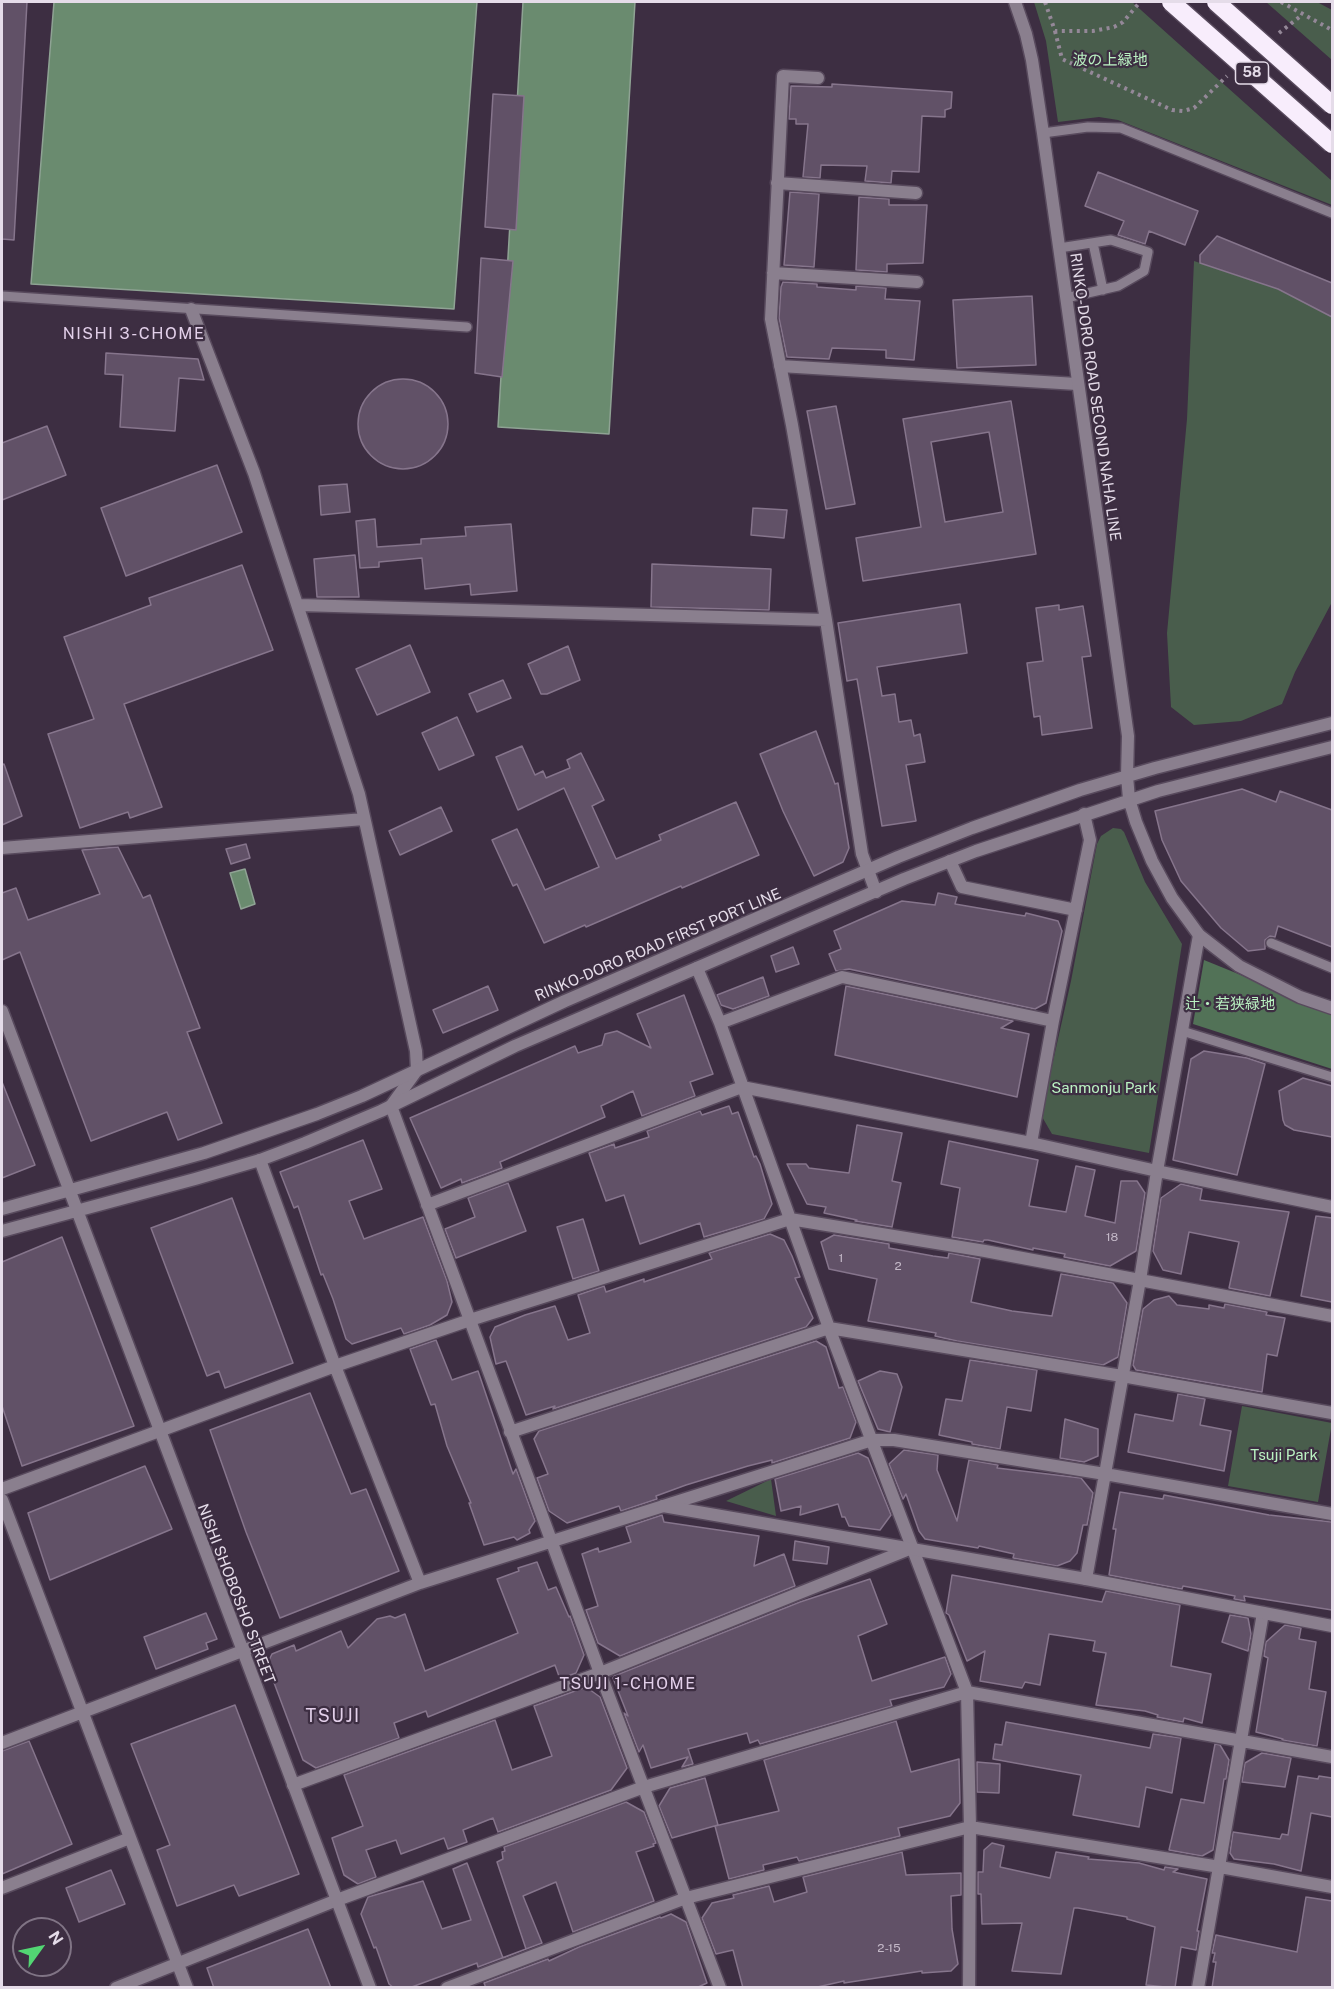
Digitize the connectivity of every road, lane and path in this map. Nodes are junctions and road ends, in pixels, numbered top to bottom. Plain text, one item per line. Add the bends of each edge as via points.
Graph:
1 (1015, 2) edge
2 (1045, 2) edge
3 (1140, 2) edge
4 (1171, 2) edge
5 (1216, 2) edge
6 (1281, 2) edge
7 (1302, 15) junction
8 (1332, 30) edge
9 (1055, 31) junction
10 (1277, 36) dead end
11 (1234, 70) dead end
12 (818, 78) dead end
13 (1332, 105) edge
14 (1043, 133) junction
15 (1332, 144) edge
16 (777, 183) junction
17 (916, 193) dead end
18 (1332, 213) edge
19 (1093, 243) junction
20 (1059, 248) junction
21 (773, 273) junction
22 (917, 282) dead end
23 (1103, 290) junction
24 (2, 296) edge
25 (1066, 298) junction
26 (191, 309) junction
27 (467, 327) dead end
28 (780, 366) junction
29 (1077, 384) junction
30 (299, 605) junction
31 (826, 620) junction
32 (1332, 723) edge
33 (1332, 747) edge
34 (1127, 776) junction
35 (1129, 800) junction
36 (1084, 814) junction
37 (364, 819) junction
38 (2, 848) edge
39 (950, 861) junction
40 (867, 871) junction
41 (876, 892) junction
42 (1076, 910) junction
43 (1199, 935) junction
44 (1271, 943) dead end
45 (697, 968) junction
46 (1332, 968) edge
47 (1332, 1008) edge
48 (2, 1011) edge
49 (1053, 1021) junction
50 (720, 1023) junction
51 (1182, 1031) junction
52 (417, 1070) junction
53 (1332, 1077) edge
54 (742, 1087) junction
55 (391, 1106) junction
56 (1031, 1143) junction
57 (260, 1160) junction
58 (1157, 1171) junction
59 (68, 1190) junction
60 (427, 1205) junction
61 (1332, 1207) edge
62 (2, 1209) edge
63 (76, 1210) junction
64 (790, 1219) junction
65 (2, 1231) edge
66 (1140, 1280) junction
67 (1332, 1316) edge
68 (470, 1320) junction
69 (829, 1329) junction
70 (335, 1366) junction
71 (1122, 1376) junction
72 (1332, 1413) edge
73 (159, 1431) junction
74 (510, 1432) junction
75 (872, 1440) junction
76 (1105, 1474) junction
77 (2, 1489) edge
78 (2, 1500) edge
79 (663, 1506) junction
80 (1332, 1514) edge
81 (552, 1542) junction
82 (912, 1548) junction
83 (1086, 1579) junction
84 (420, 1583) junction
85 (1263, 1613) junction
86 (1332, 1626) edge
87 (242, 1651) junction
88 (600, 1673) junction
89 (967, 1692) junction
90 (83, 1712) junction
91 (1239, 1741) junction
92 (2, 1743) edge
93 (1332, 1757) edge
94 (293, 1785) junction
95 (644, 1787) junction
96 (970, 1827) junction
97 (130, 1838) junction
98 (1220, 1866) junction
99 (1332, 1887) edge
100 (2, 1888) edge
101 (686, 1898) junction
102 (337, 1900) junction
103 (177, 1964) junction
104 (116, 1988) edge
105 (186, 1988) edge
106 (370, 1988) edge
107 (447, 1988) edge
108 (720, 1988) edge
109 (969, 1988) edge
110 (1198, 1988) edge

1 - 14 street, RINKO-DORO ROAD SECOND NAHA LINE via 1032,60
2 - 9 path
3 - 9 path via 1124,22 1114,27
4 - 15 highway, 58, bridge
5 - 13 highway, 58, bridge
6 - 7 path
7 - 8 path
7 - 10 path
9 - 11 path via 1062,59 1172,110 1194,108
12 - 16 street via 783,75
14 - 18 lane via 1088,127 1122,128
14 - 20 street, RINKO-DORO ROAD SECOND NAHA LINE
16 - 17 street
16 - 21 street
19 - 20 lane
19 - 23 lane
19 - 23 lane via 1111,240 1148,252 1144,271
20 - 25 street, RINKO-DORO ROAD SECOND NAHA LINE
21 - 22 street
21 - 28 street via 771,319
23 - 25 lane
24 - 26 lane
25 - 29 street, RINKO-DORO ROAD SECOND NAHA LINE
26 - 27 lane
26 - 30 street
28 - 29 street
28 - 31 street
29 - 34 street, RINKO-DORO ROAD SECOND NAHA LINE via 1128,736
30 - 31 street
30 - 37 street
31 - 40 street
32 - 34 street, RINKO-DORO ROAD FIRST PORT LINE
33 - 35 street
34 - 35 street, RINKO-DORO ROAD SECOND NAHA LINE
34 - 40 street, RINKO-DORO ROAD FIRST PORT LINE via 972,828
35 - 36 street
35 - 43 street, RINKO-DORO ROAD SECOND NAHA LINE via 1152,861
36 - 39 street
36 - 42 street via 1090,840
37 - 38 street
37 - 52 street via 414,1040
39 - 41 street
39 - 42 street via 962,887
40 - 41 street
40 - 52 street, RINKO-DORO ROAD FIRST PORT LINE
41 - 45 street
42 - 49 street
43 - 47 street, RINKO-DORO ROAD SECOND NAHA LINE via 1239,966 1300,997
43 - 51 street
44 - 46 lane
45 - 50 street
45 - 55 street via 515,1046
48 - 59 street, NISHI SHOBOSHO STREET
49 - 50 street via 842,977
49 - 56 street
50 - 54 street
51 - 53 lane
51 - 58 street
52 - 55 street
52 - 59 street, RINKO-DORO ROAD FIRST PORT LINE via 268,1133
54 - 56 street
54 - 60 street
54 - 64 street
55 - 57 street
55 - 60 street
56 - 58 street
57 - 63 street
57 - 70 street
58 - 61 street
58 - 66 street
59 - 62 street, RINKO-DORO ROAD FIRST PORT LINE
59 - 63 street, NISHI SHOBOSHO STREET
60 - 68 street
63 - 65 street
63 - 73 street, NISHI SHOBOSHO STREET
64 - 66 street
64 - 68 street
64 - 69 street
66 - 67 street
66 - 71 street
68 - 70 street
68 - 74 street
69 - 71 street
69 - 74 street
69 - 75 street
70 - 73 street
70 - 84 street
71 - 72 street
71 - 76 street
73 - 77 street
73 - 87 street, NISHI SHOBOSHO STREET
74 - 81 street
75 - 76 street via 894,1440
75 - 79 street
75 - 82 street
76 - 80 street
76 - 83 street
78 - 90 street
79 - 81 street
79 - 82 street
81 - 84 street
81 - 88 street
82 - 83 street
82 - 88 street
82 - 89 street
83 - 85 street
84 - 87 street
85 - 86 street
85 - 91 street
87 - 90 street
87 - 94 street, NISHI SHOBOSHO STREET
88 - 94 street
88 - 95 street
89 - 91 street
89 - 95 street
89 - 96 street
90 - 92 street
90 - 97 street
91 - 93 street
91 - 98 street
94 - 102 street, NISHI SHOBOSHO STREET
95 - 101 street
95 - 102 street
96 - 98 street
96 - 101 street
96 - 109 street
97 - 100 street
97 - 103 street
98 - 99 street
98 - 110 street
101 - 107 street
101 - 108 street
102 - 103 street
102 - 106 street, NISHI SHOBOSHO STREET
103 - 104 street
103 - 105 street

